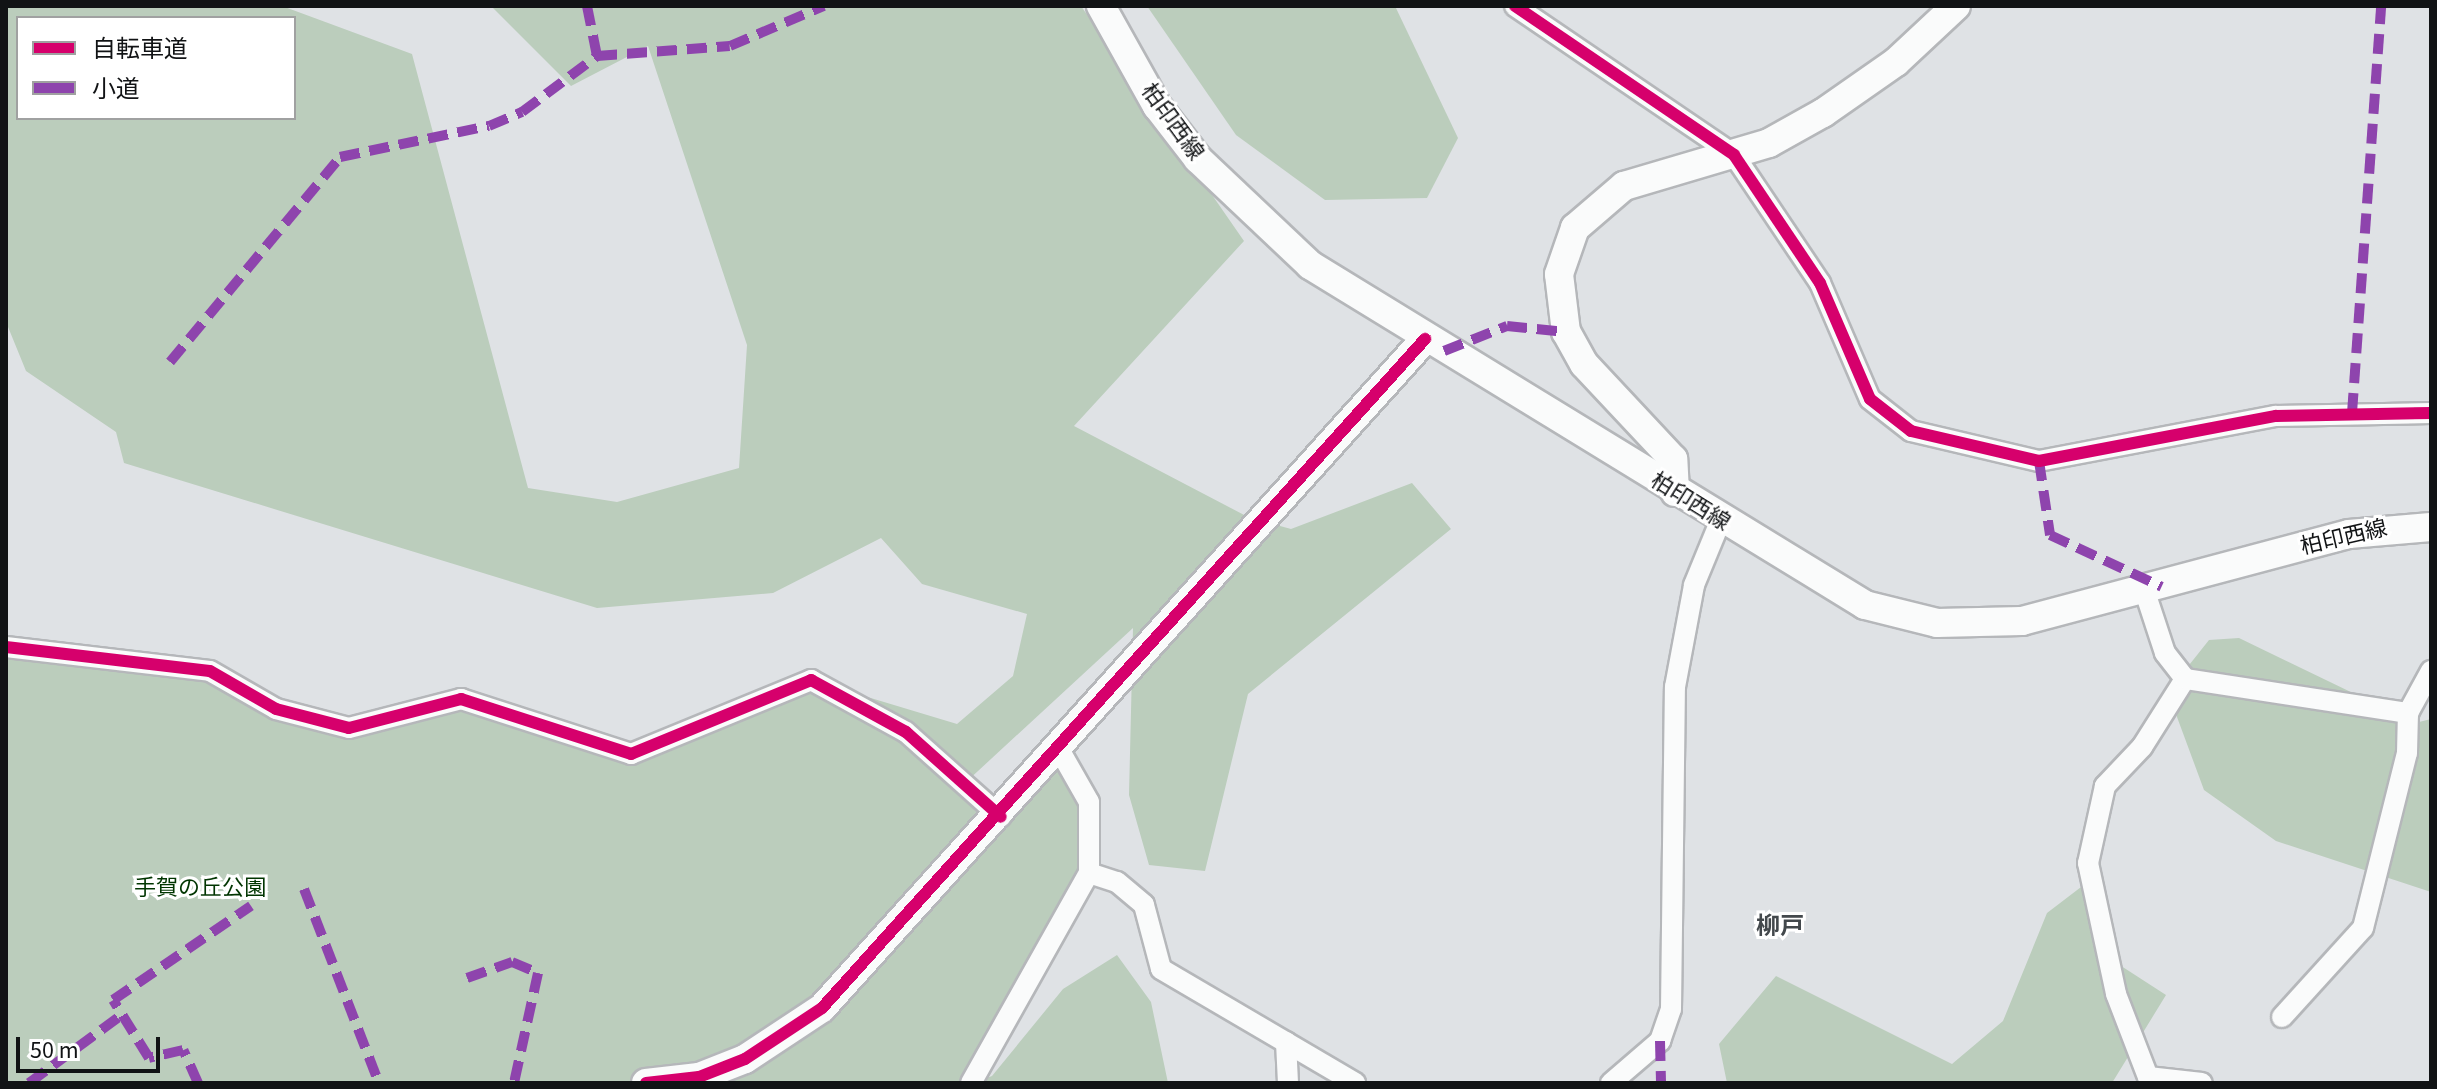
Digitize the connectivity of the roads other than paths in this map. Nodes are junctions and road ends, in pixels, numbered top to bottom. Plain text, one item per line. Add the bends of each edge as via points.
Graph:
1 (1101, 6) edge
2 (1515, 6) edge
3 (1956, 6) edge
4 (1734, 155) junction
5 (1425, 339) junction
6 (2431, 413) edge
7 (1675, 492) junction
8 (1720, 522) junction
9 (2431, 527) edge
10 (2145, 592) junction
11 (6, 647) edge
12 (2431, 671) edge
13 (2185, 679) junction
14 (2408, 713) junction
15 (1060, 751) junction
16 (1001, 817) junction
17 (1089, 873) junction
18 (2282, 1017) dead end
19 (1286, 1042) junction
20 (646, 1083) edge
21 (971, 1083) edge
22 (1288, 1083) edge
23 (1355, 1083) edge
24 (1611, 1083) edge
25 (2202, 1083) edge

1 - 5 street, 柏印西線 via 1157,106 1234,200 1310,265
2 - 4 street
3 - 4 street via 1846,98
4 - 6 street via 1820,283 1870,399 1911,431 2039,461 2276,416
4 - 7 street via 1624,186 1596,204 1575,228 1559,274 1566,332 1584,364 1673,459
5 - 7 street, 柏印西線
5 - 15 street
7 - 8 street, 柏印西線
8 - 10 street, 柏印西線 via 1844,595 1937,623 2022,621
8 - 24 street via 1694,585 1675,687 1671,1009 1660,1041
9 - 10 street, 柏印西線 via 2349,534
10 - 13 street via 2165,653
11 - 16 street via 210,671 276,709 349,728 461,699 631,754 811,680 906,732
12 - 14 street
13 - 14 street
13 - 25 street via 2142,747 2105,786 2088,863 2116,994 2148,1077
14 - 18 street via 2407,753 2363,928
15 - 16 street
15 - 17 street via 1089,802
16 - 20 street via 864,966 786,1037 699,1077
17 - 19 street via 1117,882 1144,905 1161,969
17 - 21 street
19 - 22 street
19 - 23 street

